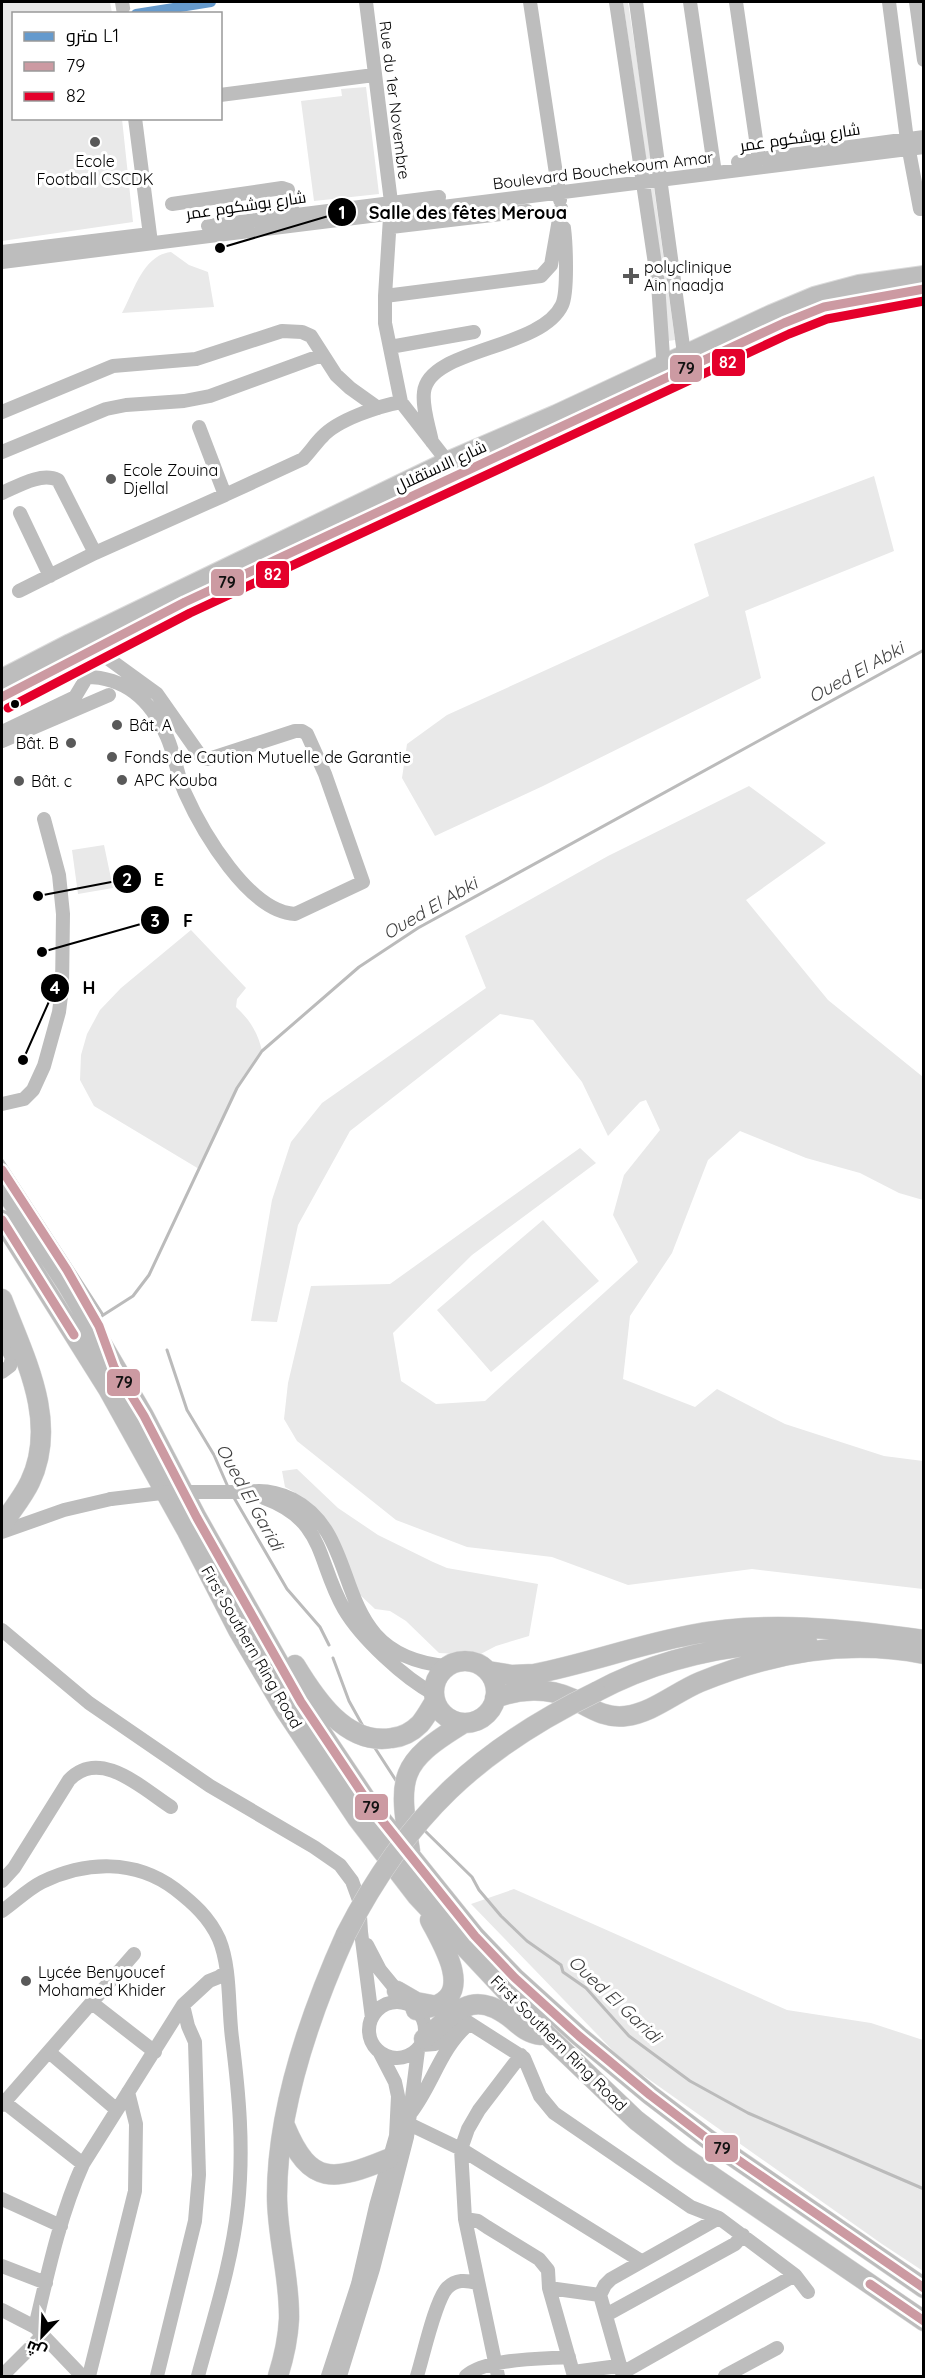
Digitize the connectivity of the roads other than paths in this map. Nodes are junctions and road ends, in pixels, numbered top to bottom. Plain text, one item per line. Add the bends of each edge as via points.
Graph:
1 (366, 2) edge
2 (530, 2) edge
3 (616, 2) edge
4 (636, 2) edge
5 (690, 2) edge
6 (736, 2) edge
7 (889, 2) edge
8 (916, 2) edge
9 (924, 60) edge
10 (374, 75) junction
11 (222, 95) edge
12 (135, 120) edge
13 (924, 137) edge
14 (924, 147) edge
15 (913, 153) edge
16 (759, 164) junction
17 (715, 169) junction
18 (661, 176) junction
19 (641, 178) junction
20 (558, 188) junction
21 (172, 204) dead end
22 (392, 207) junction
23 (561, 207) junction
24 (920, 208) dead end
25 (527, 211) dead end
26 (293, 215) junction
27 (391, 227) junction
28 (150, 239) junction
29 (2, 252) edge
30 (2, 262) edge
31 (924, 275) edge
32 (924, 288) edge
33 (385, 296) junction
34 (474, 332) dead end
35 (390, 347) junction
36 (322, 354) junction
37 (685, 362) junction
38 (664, 371) junction
39 (401, 402) junction
40 (378, 408) junction
41 (2, 412) edge
42 (199, 427) dead end
43 (432, 441) junction
44 (2, 452) edge
45 (447, 461) junction
46 (2, 490) edge
47 (225, 495) junction
48 (20, 513) dead end
49 (95, 553) junction
50 (50, 576) junction
51 (19, 591) dead end
52 (95, 649) junction
53 (72, 660) junction
54 (84, 677) junction
55 (2, 678) edge
56 (109, 695) dead end
57 (2, 697) edge
58 (2, 732) edge
59 (2, 741) edge
60 (44, 819) dead end
61 (2, 1104) edge
62 (2, 1170) edge
63 (2, 1186) edge
64 (2, 1220) edge
65 (2, 1299) edge
66 (2, 1336) edge
67 (114, 1367) junction
68 (2, 1372) edge
69 (248, 1492) junction
70 (2, 1525) edge
71 (2, 1532) edge
72 (218, 1554) junction
73 (2, 1630) edge
74 (855, 1640) junction
75 (924, 1640) edge
76 (924, 1654) edge
77 (447, 1666) junction
78 (488, 1671) junction
79 (434, 1698) junction
80 (495, 1698) junction
81 (464, 1723) junction
82 (171, 1807) dead end
83 (410, 1854) junction
84 (2, 1881) edge
85 (417, 1896) junction
86 (2, 1911) edge
87 (354, 1933) junction
88 (134, 1954) dead end
89 (226, 1972) junction
90 (397, 1991) junction
91 (92, 2003) junction
92 (183, 2005) junction
93 (414, 2008) junction
94 (372, 2018) junction
95 (456, 2018) junction
96 (548, 2036) junction
97 (421, 2045) junction
98 (49, 2052) junction
99 (155, 2052) junction
100 (380, 2053) junction
101 (521, 2055) junction
102 (128, 2092) junction
103 (3, 2103) edge
104 (117, 2110) junction
105 (409, 2119) junction
106 (285, 2126) junction
107 (461, 2149) junction
108 (388, 2159) junction
109 (83, 2164) junction
110 (2, 2199) edge
111 (719, 2218) junction
112 (465, 2219) junction
113 (61, 2226) junction
114 (743, 2235) junction
115 (641, 2261) junction
116 (2, 2266) edge
117 (795, 2275) junction
118 (46, 2283) junction
119 (477, 2283) junction
120 (549, 2288) junction
121 (924, 2288) edge
122 (808, 2292) dead end
123 (600, 2295) junction
124 (2, 2310) edge
125 (606, 2315) junction
126 (924, 2320) edge
127 (39, 2331) junction
128 (777, 2348) dead end
129 (568, 2357) junction
130 (496, 2370) edge
131 (278, 2372) edge
132 (622, 2373) edge
133 (573, 2374) edge
134 (2, 2376) edge
135 (82, 2376) edge
136 (89, 2376) edge
137 (157, 2376) edge
138 (198, 2376) edge
139 (328, 2376) edge
140 (340, 2376) edge
141 (417, 2376) edge
142 (466, 2376) edge
143 (725, 2376) edge

1 - 10 street, Rue du 1er Novembre
2 - 20 street
3 - 19 street
4 - 18 street
5 - 17 street
6 - 16 street
7 - 15 street
8 - 9 street
10 - 11 street
10 - 22 street, Rue du 1er Novembre
12 - 28 street
13 - 15 street, شارع بوشكوم عمر
14 - 15 street
15 - 16 street, شارع بوشكوم عمر
15 - 24 street
16 - 17 street, شارع بوشكوم عمر
17 - 18 street, شارع بوشكوم عمر
18 - 19 street, شارع بوشكوم عمر
18 - 37 street
19 - 20 street, شارع بوشكوم عمر
19 - 38 street via 657,284
20 - 22 street, شارع بوشكوم عمر
20 - 23 street
21 - 26 street via 282,188 288,190
22 - 26 street, شارع بوشكوم عمر
22 - 27 street, Rue du 1er Novembre
22 - 28 street
23 - 33 street via 551,265 541,276
23 - 43 street via 565,236 563,304 555,317 537,330 450,363 429,379 424,404
25 - 27 street
26 - 28 street, شارع بوشكوم عمر
27 - 33 street, Rue du 1er Novembre
28 - 29 street, شارع بوشكوم عمر
28 - 30 street
31 - 37 main road, شارع الاستقلال via 859,284 814,296
32 - 37 main road via 824,307
33 - 35 street, Rue du 1er Novembre
34 - 35 street
35 - 39 street, Rue du 1er Novembre
36 - 40 street via 336,375
36 - 41 street via 311,336 282,331 196,359 113,366
36 - 44 street via 210,396 106,409
37 - 38 main road, شارع الاستقلال
38 - 45 main road, شارع الاستقلال
38 - 52 main road
39 - 40 street
39 - 43 street
40 - 47 street via 335,427 303,459
42 - 47 street
43 - 45 street
45 - 55 main road, شارع الاستقلال
46 - 49 street via 42,477 58,480
47 - 49 street
48 - 50 street
49 - 50 street
50 - 51 street
52 - 53 main road
52 - 54 street via 157,694 202,758 295,731 307,734 363,882 295,914 287,914 253,895 200,822 184,791 167,736 153,712 124,685 109,678
53 - 54 street
53 - 57 main road
54 - 58 street via 75,697
56 - 59 street
60 - 61 street via 59,875 63,914 59,1012 33,1090 24,1099
62 - 67 highway via 99,1326
63 - 67 highway, First Southern Ring Road via 62,1277
64 - 85 highway, First Southern Ring Road via 108,1389 285,1710 357,1818
65 - 70 highway via 37,1394 42,1440 30,1482
66 - 68 street via 12,1358 10,1366
67 - 72 highway, First Southern Ring Road
69 - 71 street, bridge via 170,1491 111,1499 64,1510
69 - 77 street via 277,1493 311,1512 330,1536 356,1605 369,1626 407,1658
69 - 79 street via 284,1506 302,1520 319,1546 338,1596 357,1627
72 - 79 highway via 249,1588 315,1696 352,1731 377,1739 404,1735 419,1724
72 - 83 highway, First Southern Ring Road via 312,1718 367,1801
73 - 87 street via 89,1703 210,1786 333,1859 347,1873 359,1900
74 - 75 highway
74 - 76 highway
74 - 78 highway via 813,1628 757,1627 692,1634 534,1674
74 - 80 highway via 748,1665 626,1716 603,1714 571,1698 541,1691
74 - 87 highway, bridge via 754,1644 696,1654 639,1672 556,1711 482,1760 418,1822 367,1894
77 - 78 highway via 472,1661
77 - 79 highway via 435,1682
78 - 80 highway
79 - 81 highway via 446,1716
80 - 81 highway via 482,1717
81 - 83 highway via 426,1747 409,1769 402,1795
82 - 84 street via 113,1770 99,1766 77,1772
83 - 121 highway, First Southern Ring Road via 475,1936 579,2036 710,2140
85 - 95 highway via 447,1954 453,1974 452,1990 446,1999
85 - 96 highway, First Southern Ring Road
86 - 89 street via 41,1883 74,1870 124,1866 148,1872 190,1900 207,1917 219,1940
87 - 90 street
87 - 94 street
87 - 106 highway via 308,2028
88 - 91 street
89 - 92 street via 209,1981
89 - 138 street via 242,2131 241,2169 233,2244
90 - 93 street
90 - 95 highway
91 - 98 street
91 - 99 street
92 - 99 street
92 - 137 street via 195,2042 200,2175 195,2221
93 - 94 street via 393,2003
93 - 95 highway
93 - 97 street via 425,2026
94 - 100 street via 370,2037
95 - 96 highway via 470,2005 489,2004 531,2033
95 - 97 highway
95 - 101 street
95 - 105 street via 443,2054
96 - 126 highway, First Southern Ring Road via 663,2141
97 - 100 street via 404,2058
97 - 105 street
98 - 103 street
98 - 104 street
99 - 102 street
100 - 108 street via 398,2096 396,2136
101 - 107 street via 478,2110
101 - 111 street via 540,2096 554,2113 691,2207
102 - 104 street
102 - 136 street via 136,2124 135,2191
103 - 109 street
104 - 109 street
105 - 107 street
105 - 140 street via 373,2269
106 - 108 highway via 301,2158 322,2173 350,2174
106 - 131 highway via 277,2196 289,2317 286,2348
107 - 112 street
107 - 115 street
108 - 139 street via 360,2275
109 - 113 street
110 - 113 street
111 - 114 street
111 - 115 street
112 - 119 street
112 - 120 street via 478,2222 539,2259 548,2270
113 - 118 street
114 - 117 street
114 - 125 street via 735,2244
115 - 123 street via 611,2279
116 - 118 street
117 - 122 street
117 - 132 street
118 - 127 street
119 - 130 street
119 - 141 street via 458,2281 445,2291
120 - 123 street
120 - 129 street
123 - 125 street
124 - 127 street
125 - 132 street
127 - 134 street
127 - 135 street
128 - 143 street
129 - 130 street
129 - 133 street
130 - 142 street via 472,2371
132 - 133 street

